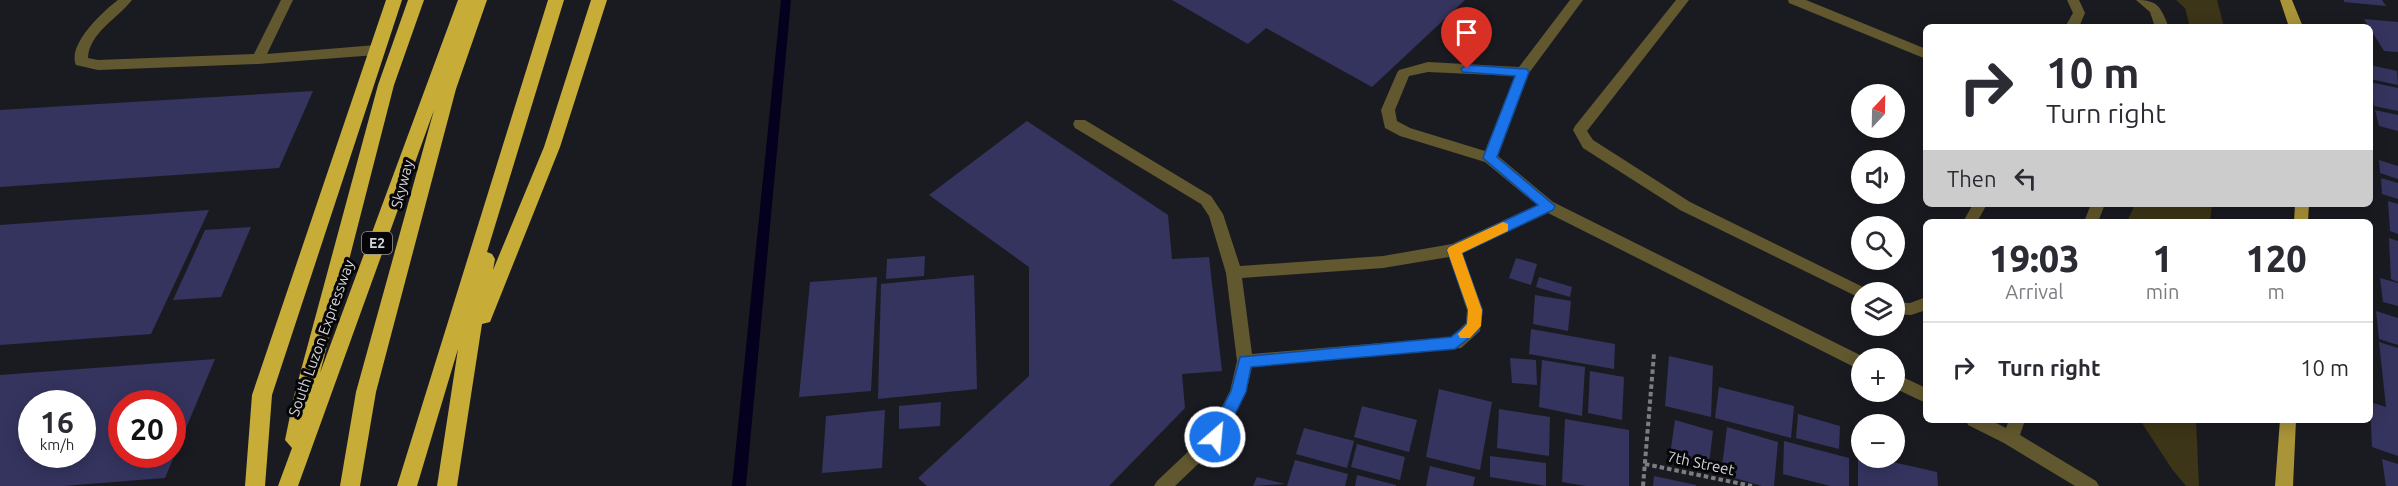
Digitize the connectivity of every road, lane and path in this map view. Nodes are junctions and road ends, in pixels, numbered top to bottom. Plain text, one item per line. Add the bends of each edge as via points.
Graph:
1 (126, 0) edge
2 (287, 0) edge
3 (394, 0) edge
4 (416, 0) edge
5 (466, 0) edge
6 (479, 0) edge
7 (547, 0) edge
8 (556, 0) edge
9 (599, 0) edge
10 (1683, 0) edge
11 (1794, 0) edge
12 (2073, 0) edge
13 (2142, 0) edge
14 (2286, 0) edge
15 (1574, 1) edge
16 (2074, 24) edge
17 (2161, 24) edge
18 (2295, 24) edge
19 (376, 50) junction
20 (1923, 53) edge
21 (258, 58) junction
22 (1523, 72) junction
23 (1080, 124) dead end
24 (1490, 158) junction
25 (1548, 206) junction
26 (1454, 250) junction
27 (1234, 273) junction
28 (1851, 288) edge
29 (1923, 304) edge
30 (1905, 309) edge
31 (1654, 354) dead end
32 (1851, 358) edge
33 (465, 361) junction
34 (1245, 361) junction
35 (1905, 386) edge
36 (1923, 394) edge
37 (1980, 423) edge
38 (2016, 423) edge
39 (2288, 423) edge
40 (2010, 438) junction
41 (1645, 464) junction
42 (255, 486) edge
43 (287, 486) edge
44 (350, 486) edge
45 (407, 486) edge
46 (447, 486) edge
47 (1163, 486) edge
48 (1643, 486) edge
49 (1752, 486) edge
50 (2090, 486) edge
51 (2284, 486) edge

1 - 21 lane via 112,10 82,47 81,62 98,65
2 - 21 lane
3 - 19 highway
4 - 43 highway via 386,85 304,396
5 - 43 highway, South Luzon Expressway / E2
6 - 44 highway, Skyway / E2 via 448,89 366,392
7 - 33 highway via 524,80
8 - 45 highway
9 - 33 highway via 552,147
10 - 28 lane via 1580,130 1588,144 1685,206
11 - 20 lane
12 - 16 lane via 2079,13
13 - 17 lane via 2155,10
14 - 18 main road
15 - 22 lane
19 - 21 lane
19 - 42 highway via 262,395
22 - 24 lane
22 - 24 lane via 1420,69 1404,74 1388,110 1390,124 1405,132
23 - 27 lane via 1206,200 1216,214
24 - 25 lane
25 - 26 lane
25 - 32 lane
26 - 27 lane via 1383,262
26 - 34 lane via 1475,310 1474,326 1455,343
27 - 34 lane
29 - 30 lane
31 - 41 path
33 - 46 highway
34 - 47 lane via 1238,392 1215,437
35 - 36 lane
37 - 40 lane
38 - 40 lane
39 - 51 main road
40 - 50 lane
41 - 48 path
41 - 49 path, 7th Street

